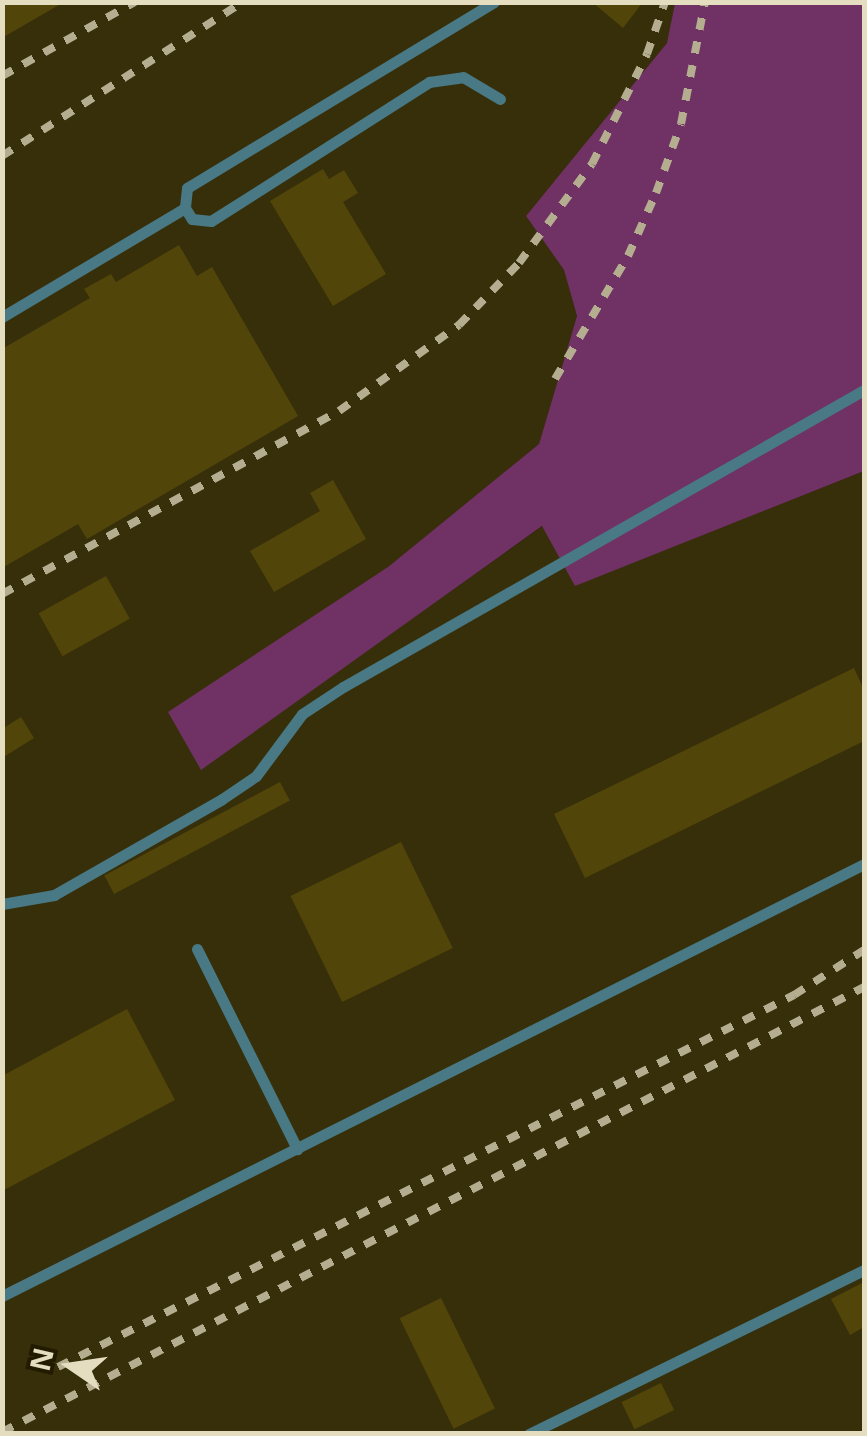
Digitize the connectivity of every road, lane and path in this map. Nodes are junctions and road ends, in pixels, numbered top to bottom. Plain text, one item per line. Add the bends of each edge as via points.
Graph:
1 (494, 2) edge
2 (500, 99) dead end
3 (185, 208) junction
4 (2, 317) edge
5 (864, 390) edge
6 (864, 864) edge
7 (2, 904) edge
8 (197, 949) dead end
9 (297, 1148) junction
10 (864, 1270) edge
11 (2, 1296) edge
12 (529, 1434) edge

1 - 3 lane via 187,188
2 - 3 lane via 463,78 429,82 212,221 192,219
3 - 4 lane
5 - 7 lane via 343,686 302,714 256,776 222,799 54,895
6 - 9 lane
8 - 9 lane
9 - 11 lane
10 - 12 lane

